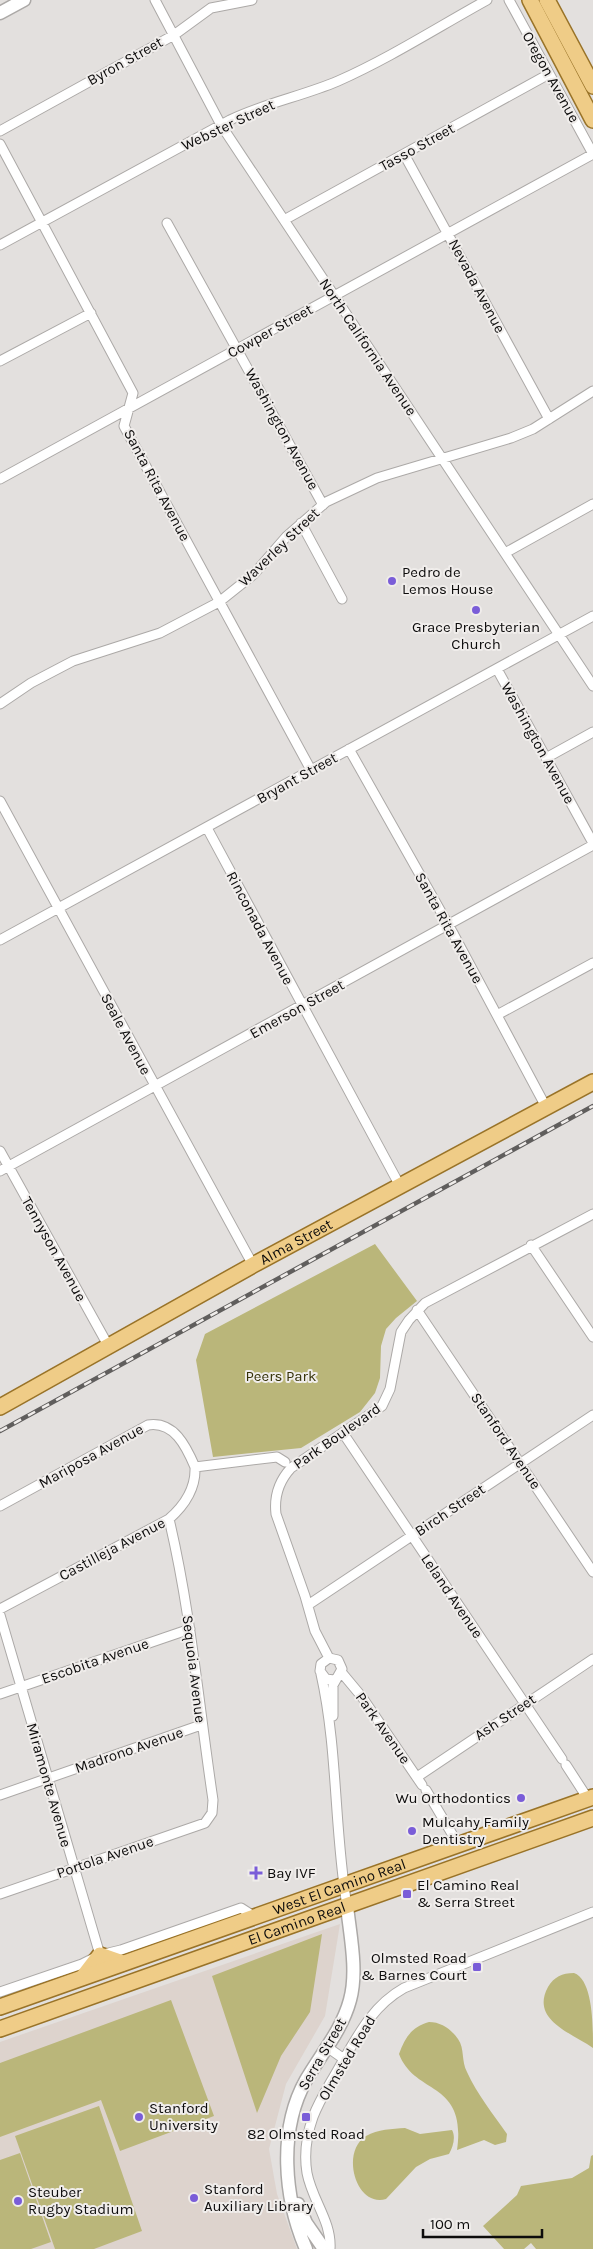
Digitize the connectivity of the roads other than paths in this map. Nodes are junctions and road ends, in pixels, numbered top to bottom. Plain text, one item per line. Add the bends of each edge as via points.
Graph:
1 (24, 0) edge
2 (155, 0) edge
3 (252, 0) edge
4 (487, 0) edge
5 (509, 0) edge
6 (530, 0) edge
7 (550, 2) edge
8 (0, 13) edge
9 (174, 35) junction
10 (549, 74) junction
11 (593, 86) edge
12 (593, 120) edge
13 (221, 125) junction
14 (0, 131) edge
15 (0, 144) edge
16 (404, 154) junction
17 (593, 154) edge
18 (284, 220) junction
19 (41, 223) junction
20 (167, 223) dead end
21 (449, 233) junction
22 (0, 245) edge
23 (334, 296) junction
24 (91, 313) junction
25 (237, 349) junction
26 (0, 361) edge
27 (593, 392) edge
28 (130, 408) junction
29 (549, 419) junction
30 (442, 459) junction
31 (0, 479) edge
32 (593, 504) edge
33 (323, 505) junction
34 (301, 523) junction
35 (505, 553) junction
36 (342, 599) dead end
37 (219, 602) junction
38 (593, 616) edge
39 (558, 635) junction
40 (497, 669) junction
41 (593, 686) edge
42 (0, 704) edge
43 (593, 732) edge
44 (349, 749) junction
45 (546, 758) junction
46 (311, 770) junction
47 (0, 801) edge
48 (206, 828) junction
49 (593, 844) edge
50 (58, 908) junction
51 (449, 925) junction
52 (0, 940) edge
53 (593, 962) edge
54 (302, 1006) junction
55 (497, 1015) junction
56 (593, 1082) edge
57 (154, 1086) junction
58 (546, 1107) junction
59 (0, 1151) edge
60 (4, 1169) edge
61 (400, 1186) junction
62 (592, 1211) edge
63 (531, 1245) junction
64 (253, 1265) junction
65 (417, 1310) junction
66 (593, 1337) edge
67 (109, 1347) junction
68 (0, 1407) edge
69 (593, 1415) edge
70 (343, 1433) junction
71 (285, 1462) dead end
72 (521, 1463) junction
73 (195, 1467) junction
74 (0, 1506) edge
75 (169, 1519) junction
76 (412, 1536) junction
77 (593, 1572) edge
78 (308, 1605) junction
79 (0, 1609) edge
80 (0, 1615) edge
81 (190, 1629) junction
82 (329, 1658) junction
83 (593, 1659) edge
84 (342, 1673) junction
85 (321, 1674) junction
86 (334, 1680) junction
87 (20, 1686) junction
88 (0, 1694) edge
89 (524, 1704) junction
90 (201, 1724) junction
91 (332, 1733) junction
92 (417, 1776) junction
93 (48, 1778) junction
94 (0, 1795) edge
95 (591, 1798) edge
96 (209, 1818) joint
97 (593, 1818) edge
98 (458, 1844) junction
99 (74, 1868) junction
100 (344, 1885) junction
101 (0, 1894) edge
102 (347, 1906) junction
103 (593, 1912) edge
104 (255, 1917) junction
105 (100, 1955) junction
106 (124, 1963) junction
107 (82, 1978) junction
108 (0, 1992) edge
109 (0, 2007) edge
110 (0, 2030) edge
111 (327, 2047) junction
112 (344, 2059) junction
113 (289, 2172) junction
114 (306, 2249) edge
115 (324, 2249) edge
116 (330, 2249) edge

1 - 8 street
2 - 9 street, North California Avenue
3 - 9 street, Byron Street via 211,8
4 - 13 street, Webster Street via 361,71 256,108
5 - 10 street, Oregon Avenue
6 - 12 main road
7 - 11 main road
9 - 13 street, North California Avenue
9 - 14 street, Byron Street
10 - 16 street, Tasso Street
10 - 17 street, Oregon Avenue
13 - 18 street, North California Avenue
13 - 19 street, Webster Street
15 - 19 street, Santa Rita Avenue
16 - 18 street, Tasso Street
16 - 21 street, Nevada Avenue
17 - 21 street, Cowper Street
18 - 23 street, North California Avenue
19 - 22 street, Webster Street
19 - 24 street, Santa Rita Avenue
20 - 25 street, Washington Avenue
21 - 23 street, Cowper Street
21 - 29 street, Nevada Avenue
23 - 25 street, Cowper Street
23 - 30 street, North California Avenue
24 - 26 street
24 - 28 street, Santa Rita Avenue via 133,393
25 - 28 street, Cowper Street
25 - 33 street, Washington Avenue
27 - 29 street, Waverley Street
28 - 31 street, Cowper Street
28 - 37 street, Santa Rita Avenue via 124,426
29 - 30 street, Waverley Street via 511,438
30 - 33 street, Waverley Street via 377,478
30 - 35 street, North California Avenue
32 - 35 street
33 - 34 street, Waverley Street
34 - 36 street
34 - 37 street, Waverley Street via 254,574
35 - 39 street, North California Avenue
37 - 42 street, Waverley Street via 160,633 73,661 31,682
37 - 46 street, Santa Rita Avenue
38 - 39 street, Bryant Street
39 - 40 street, Bryant Street
39 - 41 street, North California Avenue
40 - 44 street, Bryant Street
40 - 45 street, Washington Avenue
43 - 45 street
44 - 46 street, Bryant Street
44 - 51 street, Santa Rita Avenue
45 - 49 street, Washington Avenue
46 - 48 street, Bryant Street
47 - 50 street, Seale Avenue
48 - 50 street, Bryant Street
48 - 54 street, Rinconada Avenue
49 - 51 street, Emerson Street
50 - 52 street, Bryant Street
50 - 57 street, Seale Avenue
51 - 54 street, Emerson Street
51 - 55 street, Santa Rita Avenue
53 - 55 street
54 - 57 street, Emerson Street
54 - 61 street, Rinconada Avenue
55 - 58 street, Santa Rita Avenue
56 - 58 main road, Alma Street
57 - 60 street, Emerson Street
57 - 64 street, Seale Avenue
58 - 61 main road, Alma Street
59 - 60 street, Tennyson Avenue
60 - 67 street, Tennyson Avenue
61 - 64 main road, Alma Street
62 - 63 street, Park Boulevard via 538,1245
63 - 65 street, Park Boulevard via 428,1300
63 - 66 street
64 - 67 main road, Alma Street
65 - 70 street, Park Boulevard via 399,1338 387,1398 379,1409
65 - 72 street, Stanford Avenue
67 - 68 main road, Alma Street
69 - 72 street, Birch Street
70 - 76 street, Leland Avenue
70 - 78 street, Park Boulevard via 291,1468 276,1496 277,1519
71 - 73 street via 276,1457
72 - 76 street, Birch Street
72 - 77 street, Stanford Avenue
73 - 74 street, Mariposa Avenue via 177,1434 156,1423
73 - 75 street, Castilleja Avenue via 192,1490 185,1503
75 - 79 street, Castilleja Avenue
75 - 81 street, Sequoia Avenue
76 - 78 street, Birch Street
76 - 89 street, Leland Avenue
78 - 82 street, Park Boulevard via 315,1630
80 - 87 street, Miramonte Avenue
81 - 87 street, Escobita Avenue
81 - 90 street, Sequoia Avenue
82 - 84 street, Park Boulevard via 341,1662
82 - 85 street via 321,1664
83 - 89 street, Ash Street
84 - 86 street
84 - 92 street, Park Avenue
85 - 86 street
85 - 91 street
86 - 91 street
87 - 88 street, Escobita Avenue
87 - 93 street, Miramonte Avenue
89 - 92 street, Ash Street
89 - 95 street, Leland Avenue
90 - 93 street, Madrono Avenue
90 - 96 street, Sequoia Avenue via 213,1800
91 - 100 street
92 - 98 street, Park Avenue
93 - 94 street, Madrono Avenue
93 - 99 street, Miramonte Avenue
95 - 98 main road, West El Camino Real
96 - 99 street, Portola Avenue via 205,1823
97 - 102 main road, El Camino Real
98 - 100 main road, West El Camino Real
99 - 101 street, Portola Avenue
99 - 105 street, Miramonte Avenue
100 - 102 street
100 - 104 main road, West El Camino Real
102 - 110 main road, El Camino Real
102 - 111 street, Serra Street via 352,1989 341,2024
103 - 112 street, Olmsted Road via 393,1994 373,2013
104 - 105 street via 241,1908
104 - 106 main road, El Camino Real
105 - 106 main road
105 - 107 main road
105 - 108 street
106 - 107 main road, El Camino Real
107 - 109 main road, El Camino Real
111 - 112 street
111 - 113 street, Serra Street via 305,2082 291,2118
112 - 116 street, Olmsted Road via 320,2101 308,2135 307,2172 330,2233
113 - 114 street, Serra Street via 298,2231
113 - 115 street, Serra Street via 298,2205

